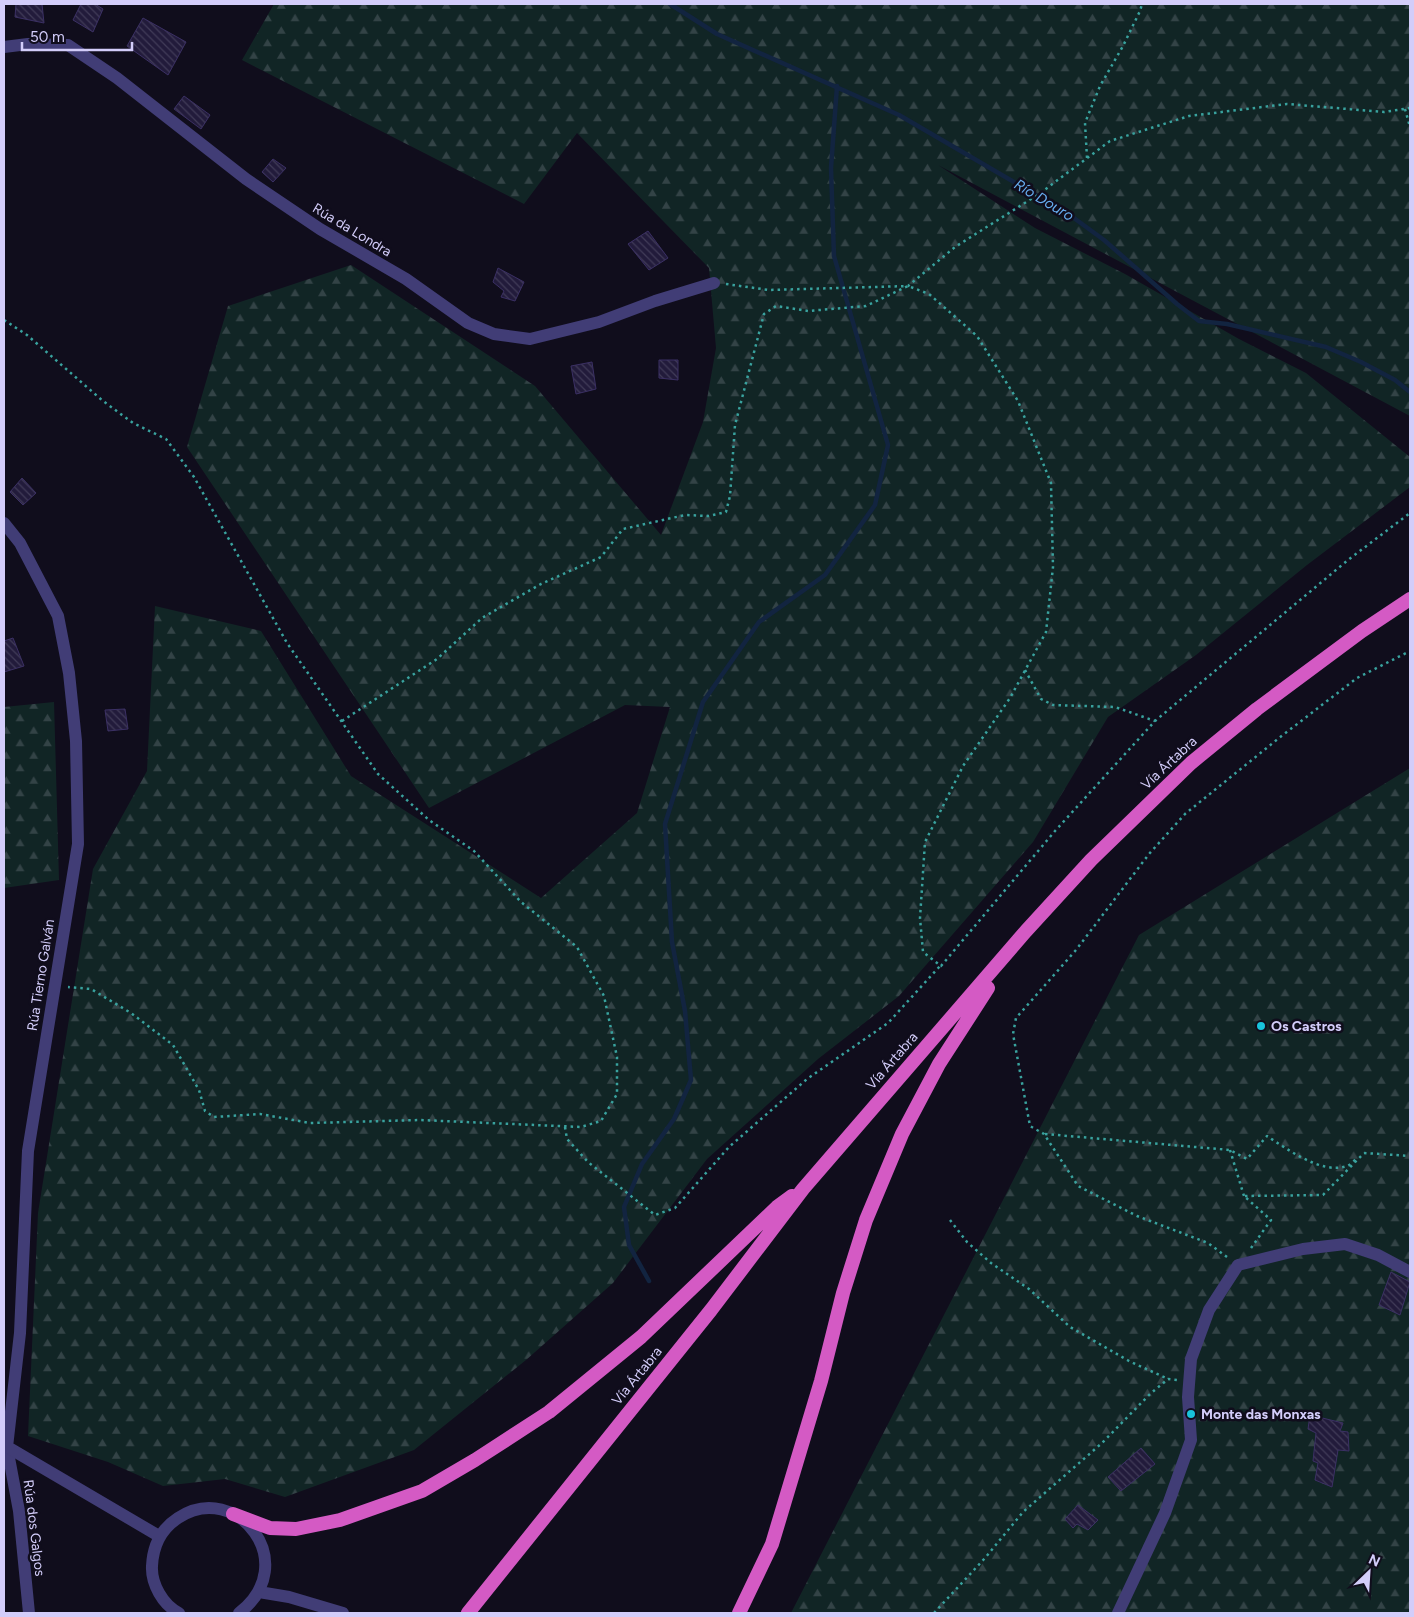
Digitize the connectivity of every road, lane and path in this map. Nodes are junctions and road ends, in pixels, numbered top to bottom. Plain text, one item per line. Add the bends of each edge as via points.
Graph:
1 (1142, 4) edge
2 (4, 47) edge
3 (1410, 108) edge
4 (1405, 109) junction
5 (1410, 127) edge
6 (1087, 158) junction
7 (714, 283) joint
8 (908, 286) junction
9 (4, 320) edge
10 (1410, 513) edge
11 (4, 523) edge
12 (1410, 599) edge
13 (1410, 651) edge
14 (1025, 670) junction
15 (342, 721) junction
16 (1155, 721) junction
17 (1053, 901) junction
18 (941, 966) junction
19 (55, 985) junction
20 (565, 1127) junction
21 (1044, 1134) junction
22 (1230, 1150) junction
23 (1364, 1153) junction
24 (1410, 1156) edge
25 (803, 1189) junction
26 (1244, 1196) junction
27 (950, 1220) dead end
28 (1238, 1265) junction
29 (1410, 1272) edge
30 (1168, 1379) junction
31 (1189, 1381) junction
32 (5, 1447) edge
33 (233, 1514) junction
34 (159, 1536) junction
35 (259, 1592) junction
36 (29, 1613) edge
37 (179, 1613) edge
38 (239, 1613) edge
39 (343, 1613) edge
40 (468, 1613) edge
41 (739, 1613) edge
42 (934, 1613) edge
43 (1118, 1613) edge

1 - 6 path via 1100,86 1085,124
2 - 7 street, Rúa da Londra via 28,44 68,46 117,78 246,179 320,229 406,279 468,323 494,334 530,339 599,322
3 - 4 path
4 - 5 path
4 - 6 path via 1384,112 1287,104 1189,116 1110,141
6 - 8 path via 1039,194 955,248
7 - 8 path via 769,290
8 - 14 path via 929,294 977,336 1018,401 1051,483 1053,567 1046,632
8 - 15 path via 866,306 808,311 776,306 764,314 735,424 726,512 709,516 685,515 623,529 601,557 542,584 482,618 436,659
9 - 15 path via 27,335 133,423 166,439 194,476 287,643
10 - 16 path via 1348,560
11 - 19 street, Rúa Tierno Galván via 20,543 58,616 69,673 76,741 78,844
12 - 17 highway, Vía Ártabra via 1257,709 1191,763
13 - 21 path via 1356,678 1185,814 1149,854 1076,950 1016,1018 1013,1034 1030,1126
14 - 16 path via 1041,699 1052,705 1115,707
14 - 18 path via 1010,698 963,766 925,842 920,918 923,952
15 - 20 path via 378,774 429,820 474,851 521,902 577,947 604,996 617,1057 618,1094 601,1120 581,1127
16 - 18 path via 1055,830
17 - 25 highway, Vía Ártabra
17 - 41 highway via 980,998 939,1064 902,1134 866,1220 772,1544
18 - 20 path via 888,1023 807,1079 729,1147 675,1208 655,1215 588,1162 567,1139
19 - 20 path via 92,989 131,1013 173,1046 199,1090 205,1111 214,1117 260,1114 310,1124 420,1120
19 - 32 street, Rúa Tierno Galván via 28,1151 20,1333
21 - 22 path
21 - 28 path via 1078,1186 1137,1216 1208,1243
22 - 23 path via 1248,1159 1267,1136 1296,1155 1329,1168 1347,1166
22 - 26 path
23 - 24 path
23 - 26 path via 1323,1195
25 - 33 highway via 777,1207 641,1337 549,1412 422,1491 340,1520 296,1529 270,1528
25 - 40 highway, Vía Ártabra via 711,1310
26 - 28 path via 1271,1220
27 - 30 path via 967,1242 1029,1289 1070,1327
28 - 29 street via 1303,1249 1345,1244 1378,1255
28 - 31 street via 1209,1310 1191,1359
30 - 31 path
30 - 42 path via 1102,1443 1023,1512
31 - 43 street via 1191,1440 1165,1513
32 - 34 street
32 - 36 street, Rúa dos Galgos via 19,1511
33 - 34 street via 217,1509 192,1511 170,1523
33 - 35 street via 246,1522 263,1548 266,1562
34 - 37 street via 153,1552 155,1585 164,1600
35 - 38 street
35 - 39 street

